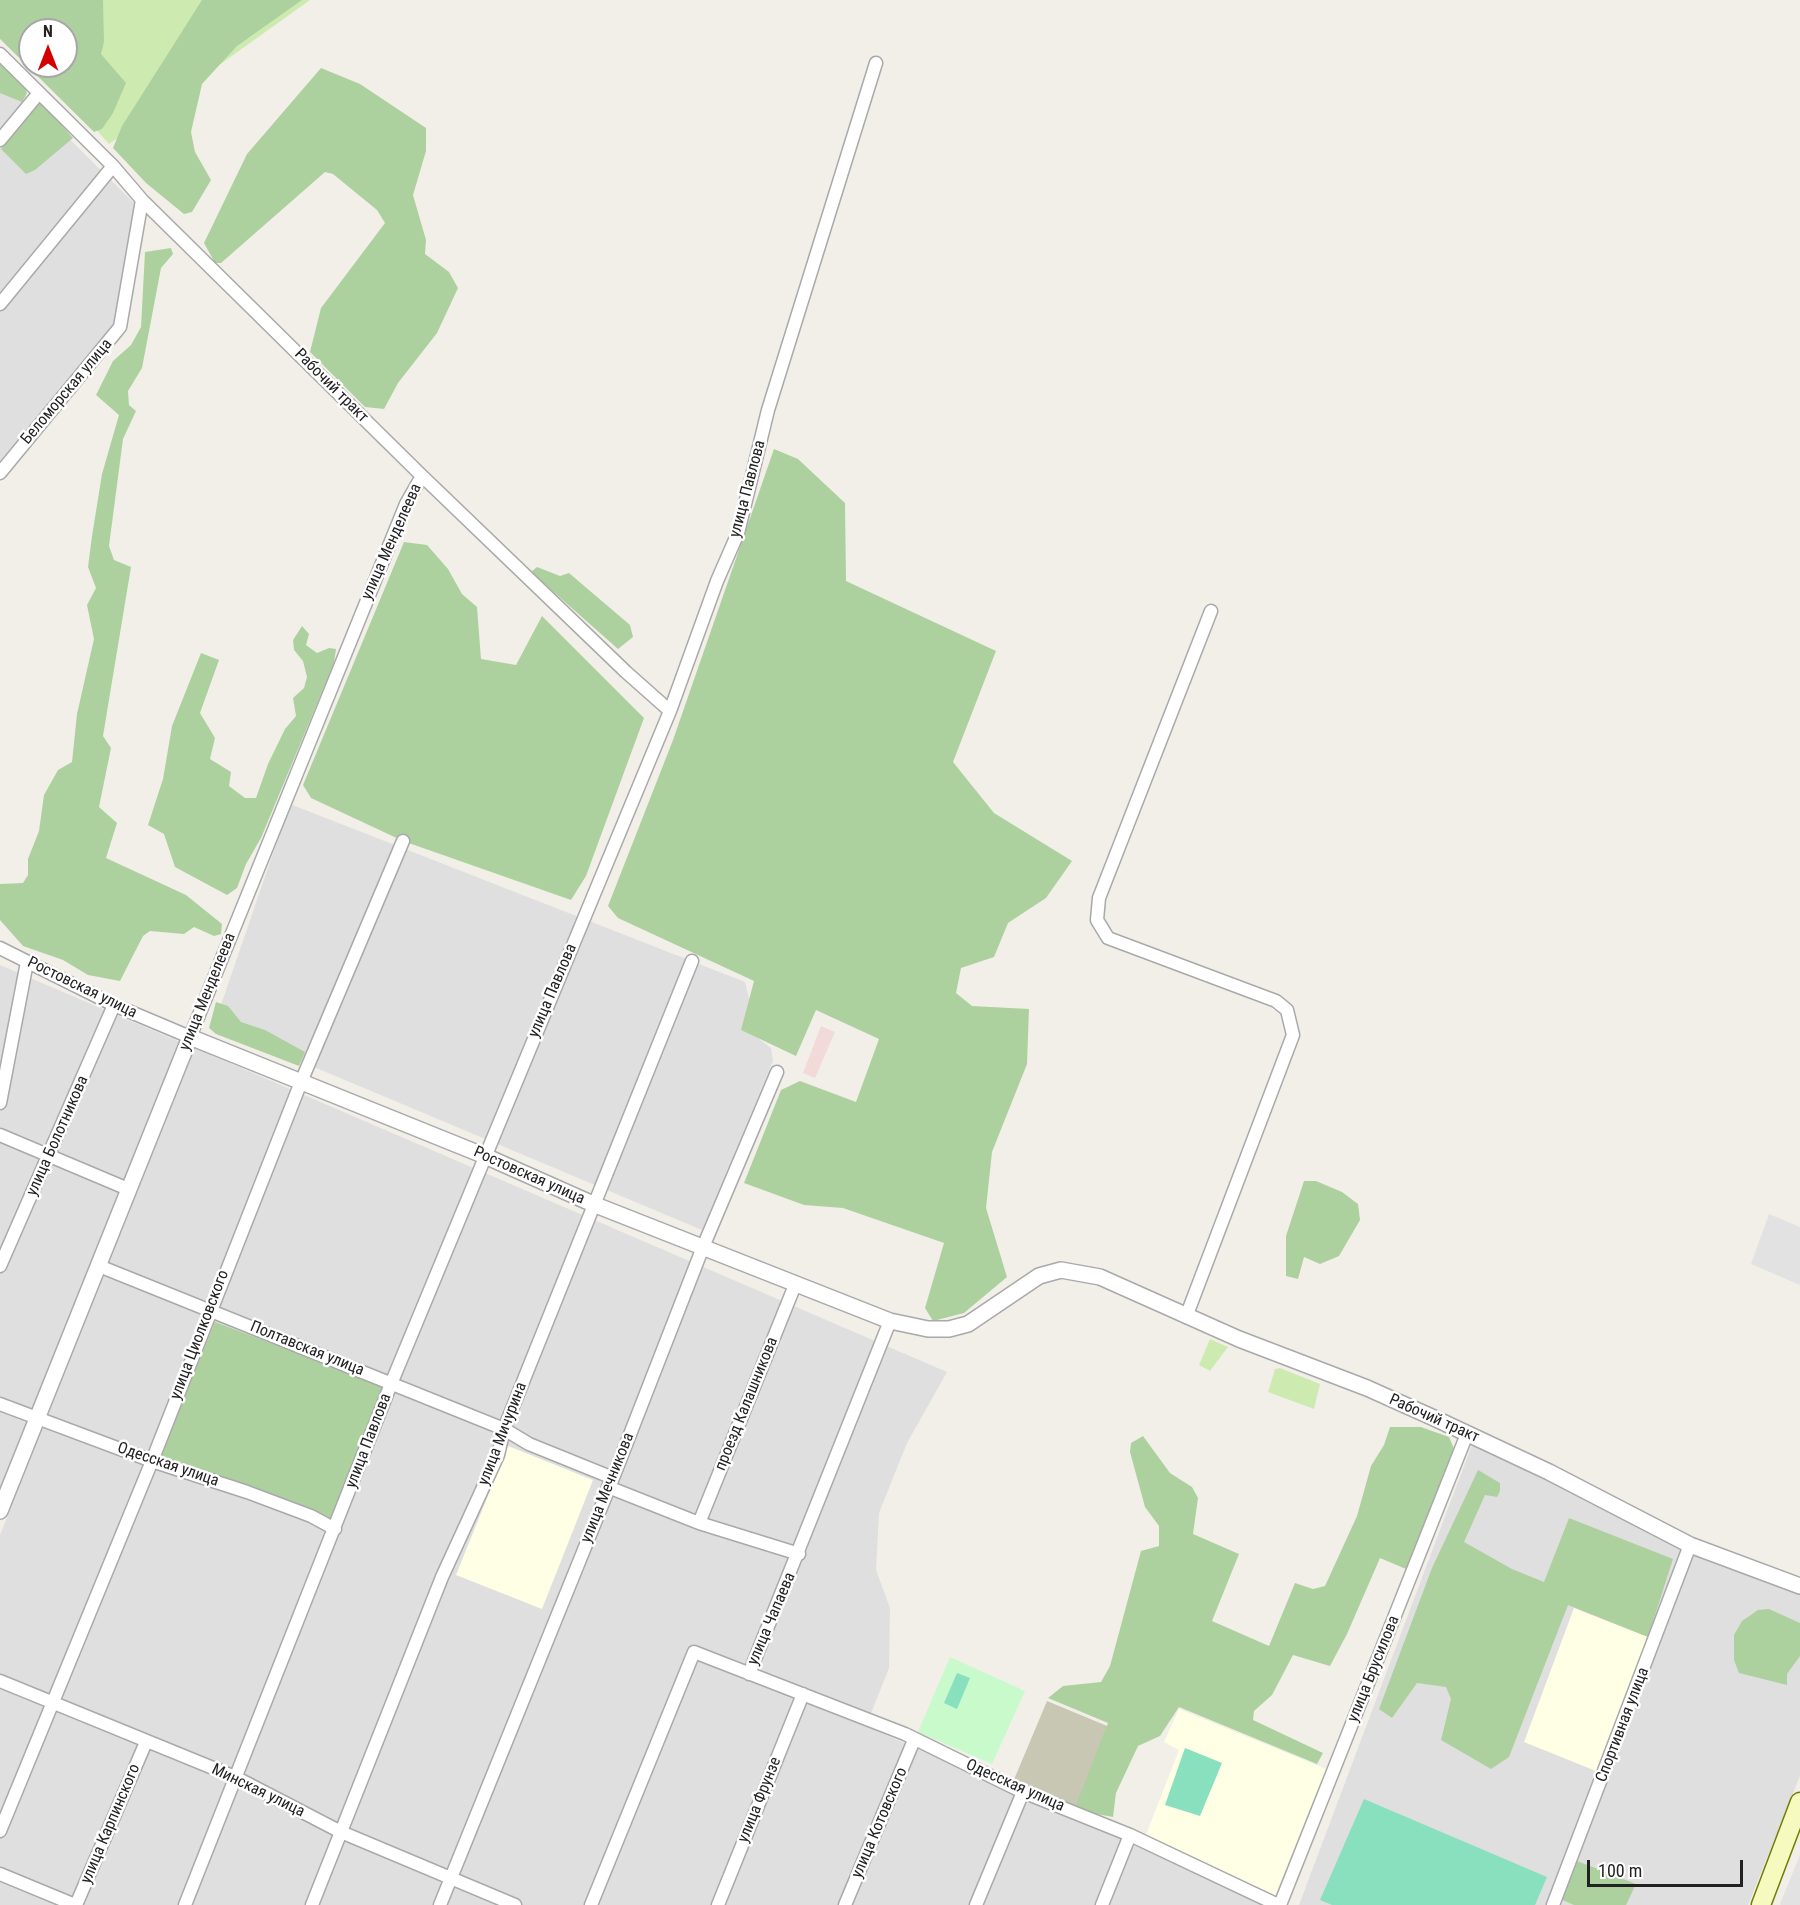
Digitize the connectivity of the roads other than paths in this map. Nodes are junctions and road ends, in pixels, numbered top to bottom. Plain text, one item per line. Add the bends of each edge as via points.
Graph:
1 (0, 54) edge
2 (876, 63) dead end
3 (39, 93) junction
4 (0, 140) edge
5 (113, 166) junction
6 (142, 200) junction
7 (0, 304) edge
8 (0, 473) edge
9 (422, 476) junction
10 (1212, 611) dead end
11 (670, 711) junction
12 (403, 841) dead end
13 (0, 948) edge
14 (693, 961) dead end
15 (27, 962) junction
16 (114, 1005) junction
17 (190, 1037) junction
18 (777, 1072) dead end
19 (301, 1082) junction
20 (0, 1103) edge
21 (0, 1135) edge
22 (51, 1155) junction
23 (485, 1156) junction
24 (128, 1189) junction
25 (593, 1204) junction
26 (703, 1247) junction
27 (0, 1266) edge
28 (99, 1266) junction
29 (1061, 1270) joint
30 (795, 1285) junction
31 (210, 1309) junction
32 (1186, 1317) junction
33 (890, 1321) junction
34 (391, 1384) junction
35 (0, 1404) edge
36 (37, 1418) junction
37 (504, 1430) junction
38 (1467, 1434) junction
39 (152, 1461) junction
40 (610, 1483) junction
41 (0, 1511) edge
42 (699, 1523) junction
43 (335, 1529) junction
44 (1690, 1545) junction
45 (799, 1554) junction
46 (1800, 1586) edge
47 (749, 1674) junction
48 (0, 1682) edge
49 (803, 1694) junction
50 (53, 1703) junction
51 (914, 1740) junction
52 (146, 1742) junction
53 (235, 1778) junction
54 (1023, 1792) junction
55 (1800, 1802) edge
56 (0, 1831) edge
57 (341, 1832) junction
58 (1130, 1835) junction
59 (0, 1874) edge
60 (450, 1878) junction
61 (76, 1905) edge
62 (185, 1905) edge
63 (312, 1905) edge
64 (440, 1905) edge
65 (514, 1905) edge
66 (591, 1905) edge
67 (718, 1905) edge
68 (845, 1905) edge
69 (976, 1905) edge
70 (1102, 1905) edge
71 (1279, 1905) edge
72 (1553, 1905) edge
73 (1761, 1905) edge

1 - 3 street, Рабочий тракт
2 - 11 street, улица Павлова via 768,410 738,533
3 - 4 street
3 - 5 street, Рабочий тракт
5 - 6 street, Рабочий тракт
5 - 7 street
6 - 8 street, Беломорская улица via 120,327
6 - 9 street, Рабочий тракт
9 - 11 street, Рабочий тракт
9 - 17 street, улица Менделеева via 406,504
10 - 32 street via 1099,898 1097,920 1108,938 1276,1001 1287,1010 1293,1035
11 - 23 street, улица Павлова
12 - 19 street, улица Циолковского
13 - 15 street, Ростовская улица
14 - 25 street, улица Мичурина
15 - 16 street, Ростовская улица
15 - 20 street
16 - 17 street, Ростовская улица
16 - 22 street, улица Болотникова
17 - 19 street, Ростовская улица
17 - 24 street, улица Менделеева
18 - 26 street, улица Мечникова
19 - 23 street, Ростовская улица
19 - 31 street, улица Циолковского
21 - 22 street
22 - 24 street
22 - 27 street, улица Болотникова
23 - 25 street, Ростовская улица
23 - 34 street, улица Павлова
24 - 28 street, улица Менделеева
25 - 26 street, Ростовская улица
25 - 37 street, улица Мичурина
26 - 30 street, Ростовская улица
26 - 40 street, улица Мечникова
28 - 31 street, Полтавская улица
28 - 36 street, улица Менделеева
29 - 32 street, Рабочий тракт via 1100,1277
29 - 33 street, Ростовская улица via 1039,1276 968,1324 928,1329
30 - 33 street, Ростовская улица
30 - 42 street, проезд Калашникова
31 - 34 street, Полтавская улица
31 - 39 street, улица Циолковского
32 - 38 street, Рабочий тракт via 1367,1388
33 - 45 street, улица Чапаева
34 - 37 street, Полтавская улица
34 - 43 street, улица Павлова
35 - 36 street, Одесская улица
36 - 39 street, Одесская улица
36 - 41 street, улица Менделеева
37 - 40 street, Полтавская улица
37 - 57 street, улица Мичурина via 498,1455 442,1576
38 - 44 street, Рабочий тракт
38 - 71 street, улица Брусилова
39 - 43 street, Одесская улица via 247,1492
39 - 50 street, улица Циолковского
40 - 42 street, Полтавская улица
40 - 60 street, улица Мечникова
42 - 45 street, Полтавская улица
43 - 53 street, улица Павлова
44 - 46 street, Рабочий тракт
44 - 72 street, Спортивная улица
45 - 47 street, улица Чапаева
47 - 49 street, Одесская улица
47 - 66 street, улица Чапаева via 694,1652
48 - 50 street, Минская улица
49 - 51 street, Одесская улица
49 - 67 street, улица Фрунзе
50 - 52 street, Минская улица
50 - 56 street, улица Циолковского
51 - 54 street, Одесская улица
51 - 68 street, улица Котовского
52 - 53 street, Минская улица
52 - 61 street, улица Карпинского
53 - 57 street, Минская улица
53 - 62 street, улица Павлова
54 - 58 street, Одесская улица
54 - 69 street
55 - 73 main road
57 - 60 street, Минская улица
57 - 63 street, улица Мичурина
58 - 70 street
58 - 71 street, Одесская улица
59 - 61 street
60 - 64 street, улица Мечникова
60 - 65 street, Минская улица

